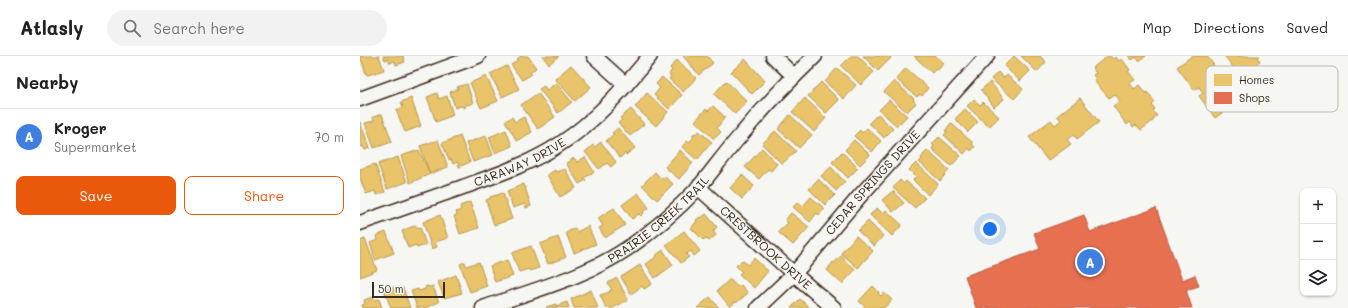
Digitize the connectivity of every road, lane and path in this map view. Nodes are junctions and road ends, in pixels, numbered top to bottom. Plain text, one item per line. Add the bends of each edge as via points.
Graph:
1 (478, 56) edge
2 (594, 56) edge
3 (650, 56) edge
4 (773, 56) edge
5 (816, 56) edge
6 (987, 56) edge
7 (794, 76) junction
8 (626, 85) junction
9 (360, 99) edge
10 (698, 187) junction
11 (360, 223) edge
12 (794, 274) junction
13 (483, 308) edge
14 (758, 308) edge
15 (834, 308) edge

1 - 9 street
2 - 8 street
3 - 8 street, CARAWAY DRIVE
4 - 7 street
5 - 7 street, PRAIRIE CREEK TRAIL
6 - 12 street, CEDAR SPRINGS DRIVE via 859,197
7 - 10 street, PRAIRIE CREEK TRAIL
8 - 11 street, CARAWAY DRIVE via 582,128 536,158 507,171
10 - 12 street, CRESTBROOK DRIVE
10 - 13 street, PRAIRIE CREEK TRAIL via 655,229 601,264
12 - 14 street, CEDAR SPRINGS DRIVE
12 - 15 street, CRESTBROOK DRIVE

